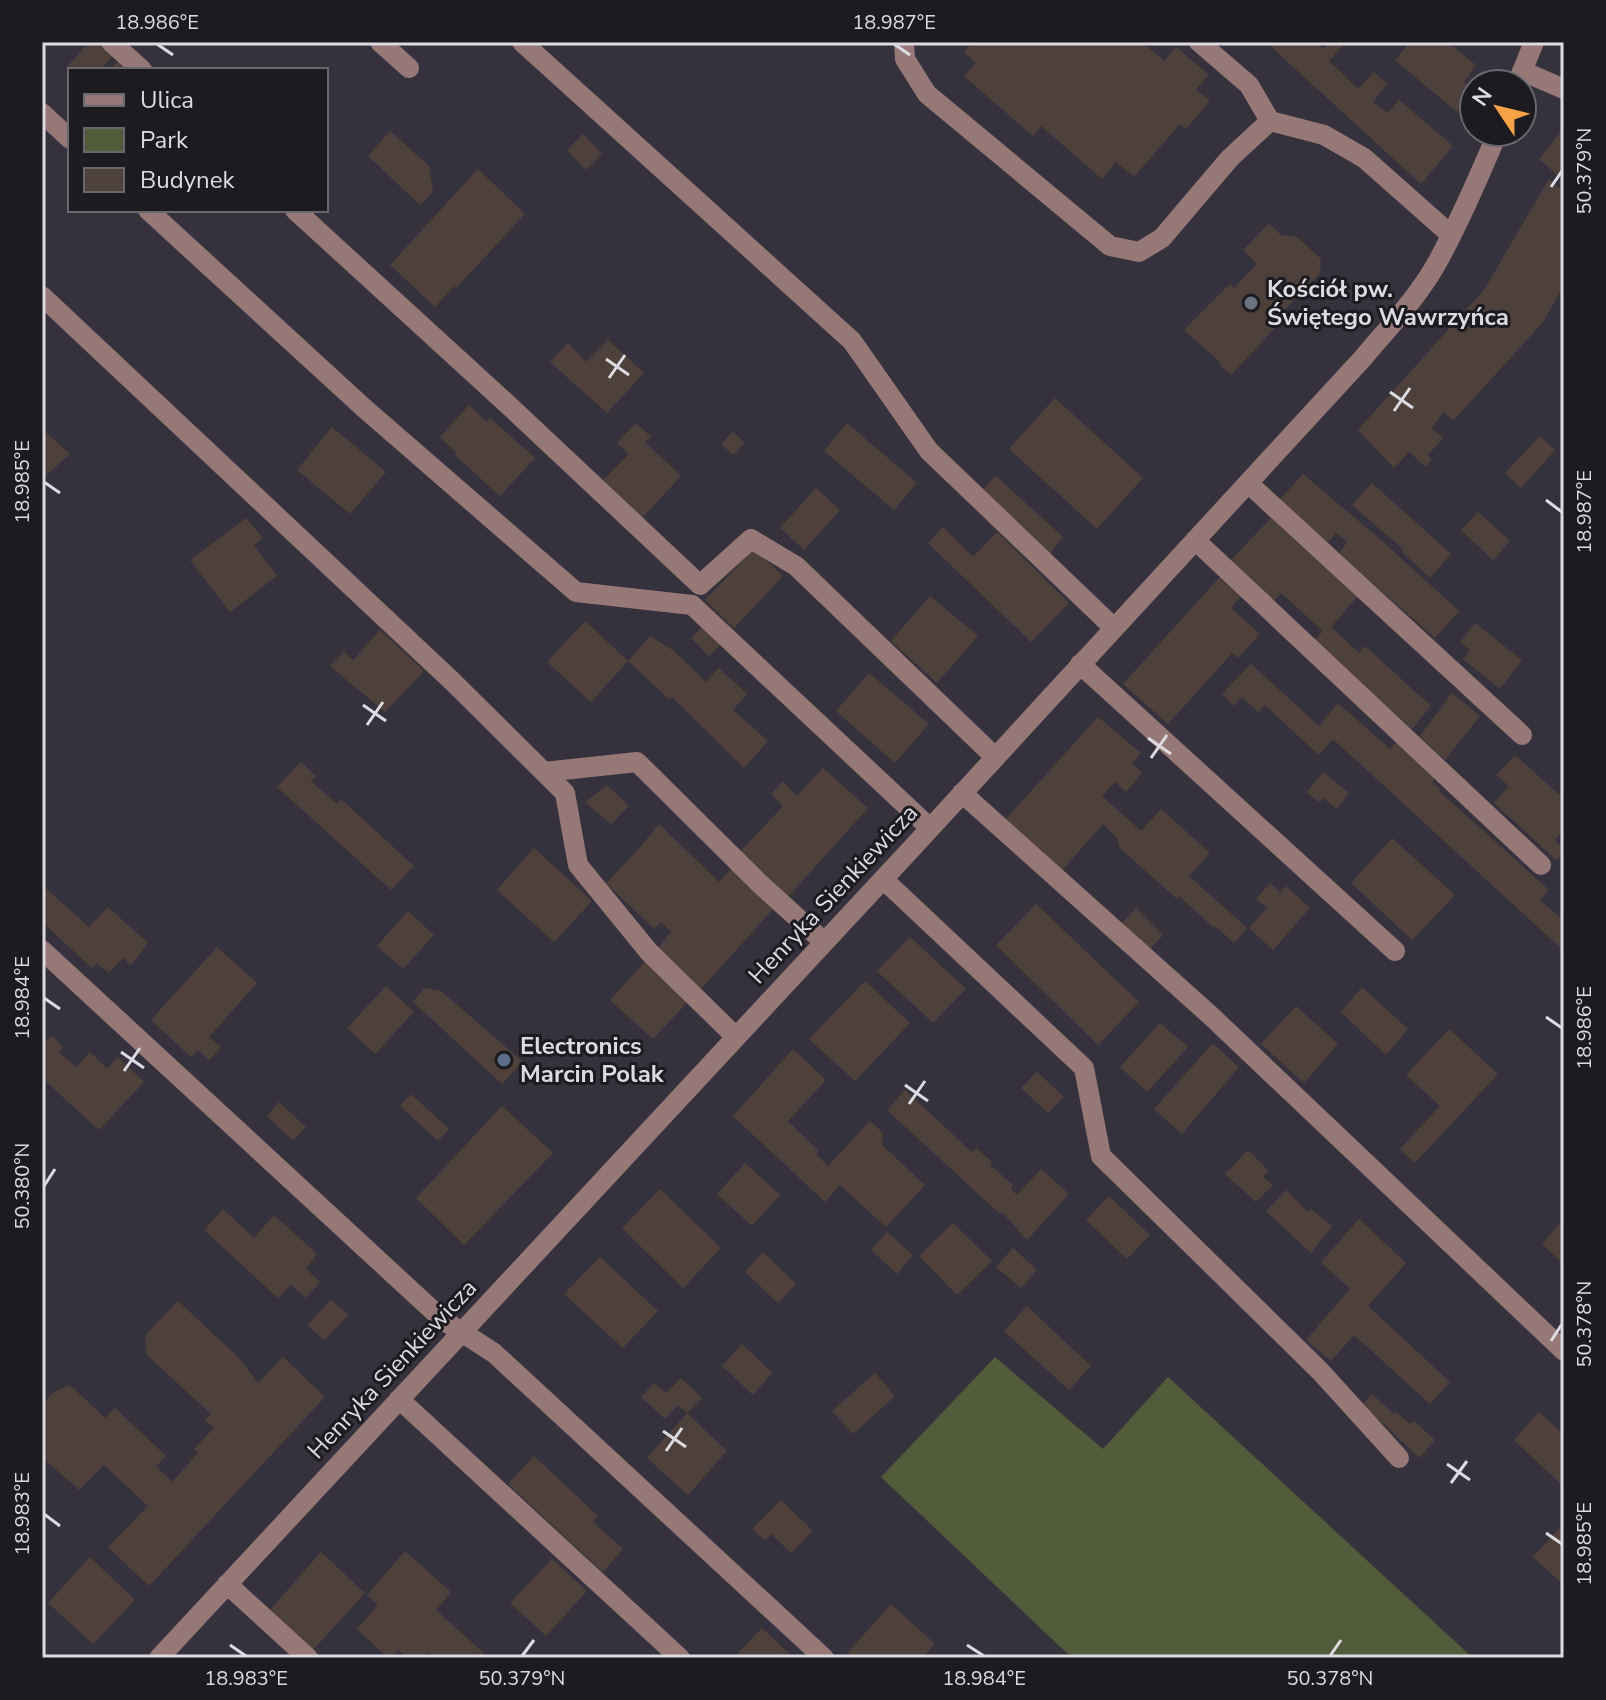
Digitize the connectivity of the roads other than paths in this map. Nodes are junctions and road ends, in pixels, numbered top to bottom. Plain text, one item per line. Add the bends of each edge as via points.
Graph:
1 (111, 42) edge
2 (380, 42) edge
3 (522, 42) edge
4 (904, 42) edge
5 (1199, 42) edge
6 (1534, 42) edge
7 (140, 68) edge
8 (409, 68) dead end
9 (1524, 68) edge
10 (1538, 82) edge
11 (1564, 89) edge
12 (42, 113) edge
13 (1270, 121) junction
14 (68, 137) edge
15 (1491, 148) edge
16 (150, 212) edge
17 (297, 212) edge
18 (1451, 235) junction
19 (42, 296) edge
20 (1248, 483) junction
21 (1195, 540) junction
22 (1114, 628) junction
23 (1080, 664) junction
24 (1522, 735) dead end
25 (995, 757) junction
26 (544, 772) junction
27 (962, 793) junction
28 (930, 828) junction
29 (1541, 865) dead end
30 (883, 879) junction
31 (824, 942) junction
32 (42, 950) edge
33 (1395, 951) dead end
34 (736, 1037) junction
35 (462, 1331) junction
36 (1564, 1351) edge
37 (399, 1399) junction
38 (1399, 1458) dead end
39 (227, 1584) junction
40 (159, 1658) edge
41 (308, 1658) edge
42 (680, 1658) edge
43 (824, 1658) edge

1 - 7 street
2 - 8 street
3 - 22 street via 852,341 929,451
4 - 13 street via 905,59 927,94 1110,246 1139,252 1162,238 1230,158
5 - 13 street via 1249,85
6 - 9 street
10 - 11 street
12 - 14 street
13 - 18 street via 1324,135 1364,158
15 - 18 street, Henryka Sienkiewicza
16 - 28 street via 576,592 692,605
17 - 25 street via 700,585 751,539 796,566
18 - 20 street, Henryka Sienkiewicza via 1399,316
19 - 26 street
20 - 21 street, Henryka Sienkiewicza
20 - 24 street
21 - 22 street, Henryka Sienkiewicza
21 - 29 street
22 - 23 street, Henryka Sienkiewicza
23 - 25 street, Henryka Sienkiewicza
23 - 33 street
25 - 27 street, Henryka Sienkiewicza
26 - 31 street via 637,762
26 - 34 street via 565,793 578,865 649,952
27 - 28 street, Henryka Sienkiewicza
27 - 36 street via 1211,1016
28 - 30 street, Henryka Sienkiewicza
30 - 31 street, Henryka Sienkiewicza
30 - 38 street via 1084,1068 1101,1156 1320,1371
31 - 34 street, Henryka Sienkiewicza
32 - 35 street via 443,1320
34 - 35 street, Henryka Sienkiewicza
35 - 37 street, Henryka Sienkiewicza
35 - 43 street via 494,1353
37 - 39 street, Henryka Sienkiewicza
37 - 42 street
39 - 40 street, Henryka Sienkiewicza
39 - 41 street

